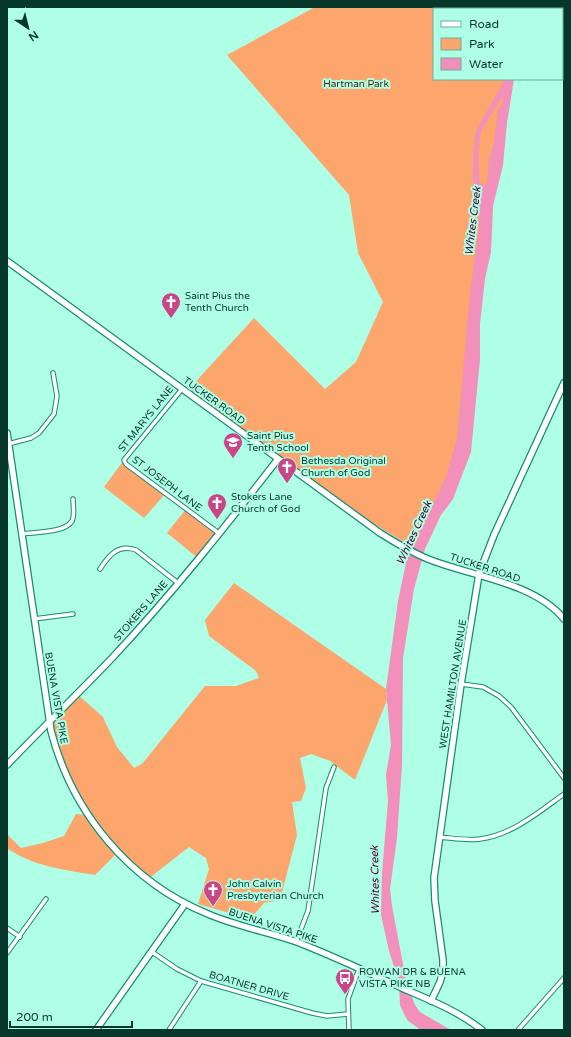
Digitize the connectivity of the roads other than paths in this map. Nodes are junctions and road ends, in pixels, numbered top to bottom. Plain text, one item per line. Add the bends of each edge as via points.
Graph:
1 (7, 262) edge
2 (53, 373) dead end
3 (564, 383) edge
4 (182, 389) junction
5 (7, 433) edge
6 (8, 444) junction
7 (278, 459) junction
8 (124, 460) joint
9 (73, 499) dead end
10 (21, 534) junction
11 (220, 534) junction
12 (100, 569) dead end
13 (479, 574) junction
14 (178, 583) junction
15 (73, 614) dead end
16 (564, 619) edge
17 (34, 620) junction
18 (461, 684) junction
19 (49, 721) junction
20 (7, 765) edge
21 (334, 767) dead end
22 (564, 778) edge
23 (564, 794) edge
24 (440, 837) junction
25 (46, 899) dead end
26 (185, 904) junction
27 (7, 928) edge
28 (20, 937) junction
29 (296, 942) junction
30 (152, 952) junction
31 (7, 953) edge
32 (359, 969) junction
33 (564, 978) edge
34 (201, 981) junction
35 (428, 1000) junction
36 (348, 1014) junction
37 (96, 1030) edge
38 (169, 1030) edge
39 (349, 1030) edge
40 (482, 1030) edge
41 (518, 1030) edge

1 - 4 street, TUCKER ROAD
2 - 6 street via 57,396 54,414 39,433 31,438
3 - 13 street, WEST HAMILTON AVENUE via 494,535
4 - 7 street, TUCKER ROAD
4 - 8 street, ST MARYS LANE
5 - 6 street, BUENA VISTA PIKE
6 - 10 street, BUENA VISTA PIKE
7 - 11 street, STOKERS LANE
7 - 13 street, TUCKER ROAD via 380,533 405,548 430,560
8 - 11 street, ST JOSEPH LANE
9 - 10 street via 72,520 67,526
10 - 17 street, BUENA VISTA PIKE
11 - 14 street, STOKERS LANE
12 - 14 street via 113,552 128,548 136,550
13 - 16 street, TUCKER ROAD via 521,589
13 - 18 street, WEST HAMILTON AVENUE
14 - 19 street, STOKERS LANE via 113,657
15 - 17 street
17 - 19 street, BUENA VISTA PIKE
18 - 22 street via 483,687 499,696 511,707
18 - 24 street, WEST HAMILTON AVENUE
19 - 20 street, STOKERS LANE
19 - 26 street, BUENA VISTA PIKE via 55,748 72,789 104,839 131,866
21 - 29 street via 326,788 308,911
23 - 24 street via 525,822 502,833 480,839
24 - 35 street, WEST HAMILTON AVENUE via 434,893 443,971 440,982
25 - 28 street
26 - 29 street, BUENA VISTA PIKE via 208,914
26 - 30 street
27 - 28 street
28 - 31 street
29 - 32 street, BUENA VISTA PIKE
30 - 34 street, BOATNER DRIVE
30 - 37 street
32 - 35 street, BUENA VISTA PIKE
32 - 36 street via 348,999
33 - 41 street
34 - 36 street, BOATNER DRIVE via 316,1014
34 - 38 street
35 - 40 street, BUENA VISTA PIKE via 461,1015
36 - 39 street

